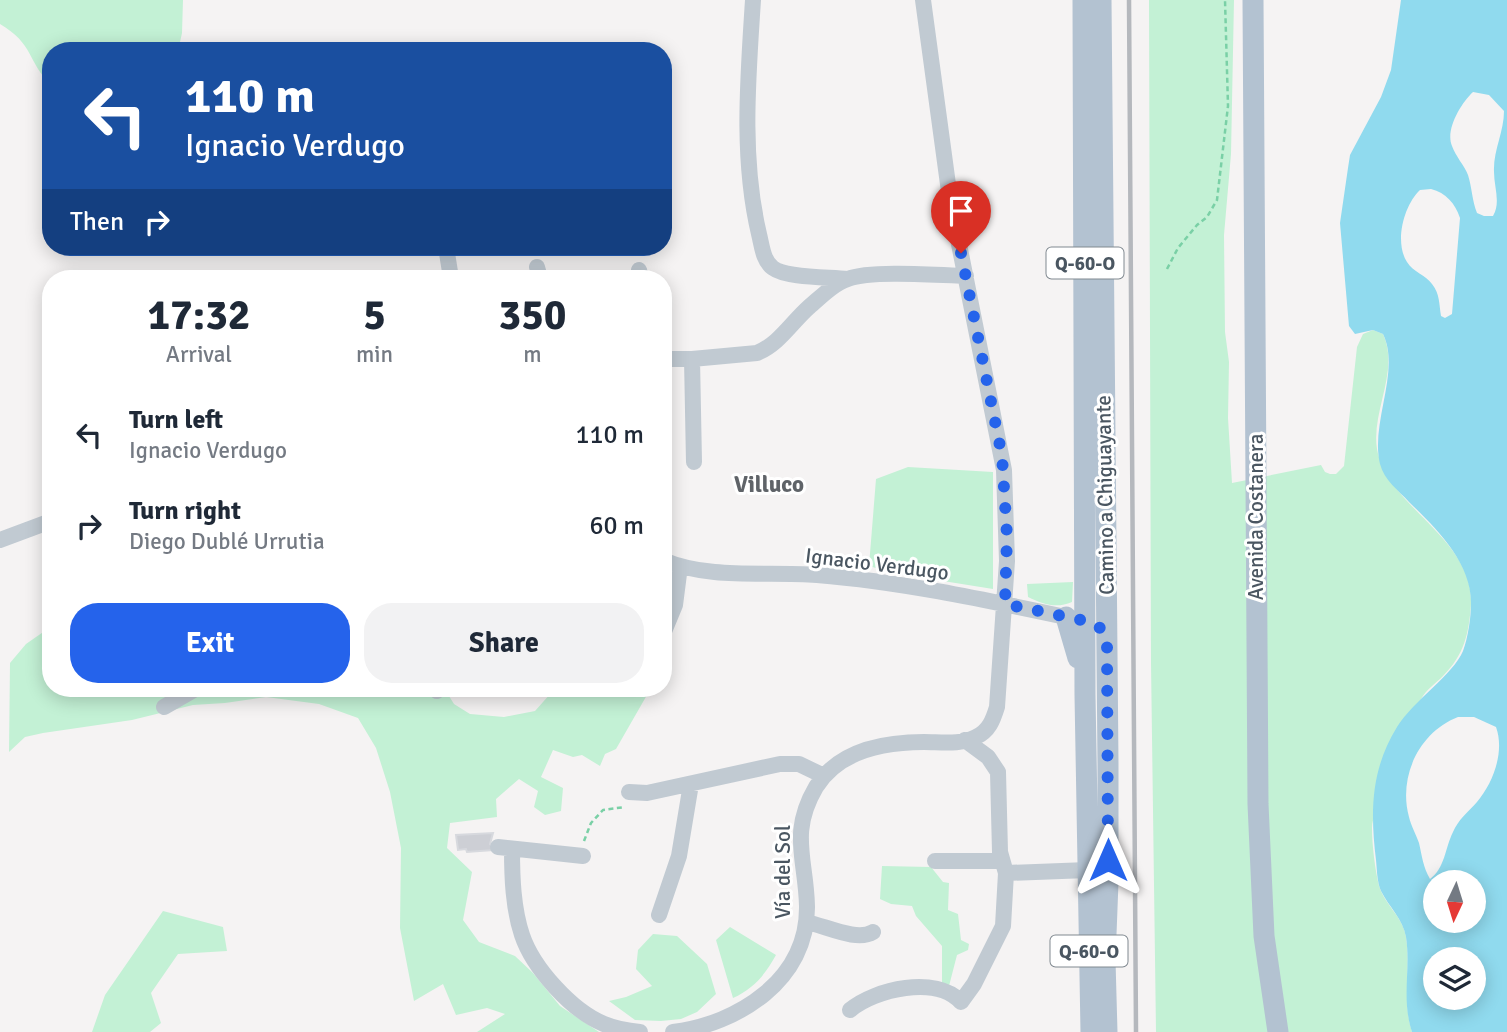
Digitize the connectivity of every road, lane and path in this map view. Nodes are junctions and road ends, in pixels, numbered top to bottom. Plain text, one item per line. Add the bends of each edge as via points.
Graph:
1 (753, 0) edge
2 (923, 0) edge
3 (1083, 0) edge
4 (1101, 0) edge
5 (1225, 0) edge
6 (1253, 0) edge
7 (1167, 269) dead end
8 (966, 275) junction
9 (847, 279) junction
10 (672, 359) edge
11 (692, 359) junction
12 (694, 462) dead end
13 (42, 524) edge
14 (0, 540) edge
15 (672, 563) edge
16 (680, 566) junction
17 (1106, 595) junction
18 (1005, 604) junction
19 (672, 614) edge
20 (1076, 619) junction
21 (1107, 642) junction
22 (181, 697) edge
23 (164, 707) dead end
24 (965, 740) junction
25 (824, 776) junction
26 (691, 784) junction
27 (629, 792) joint
28 (583, 856) joint
29 (935, 861) dead end
30 (1004, 867) junction
31 (1088, 870) junction
32 (659, 915) dead end
33 (806, 922) junction
34 (873, 932) dead end
35 (850, 1010) dead end
36 (598, 1028) edge
37 (718, 1028) edge
38 (640, 1032) edge
39 (673, 1032) edge
40 (1091, 1032) edge
41 (1107, 1032) edge
42 (1278, 1032) edge

1 - 9 street via 749,164 765,258 772,268 785,273
2 - 8 street
3 - 20 main road, Camino a Chiguayante / Q-60-O
4 - 17 main road, Camino a Chiguayante / Q-60-O
5 - 7 path via 1228,106 1217,201 1178,248
6 - 42 main road, Avenida Costanera via 1258,804 1264,936
8 - 9 street
8 - 18 street via 1002,456
9 - 11 street via 804,311 767,349
10 - 11 street
11 - 12 street
13 - 14 street
15 - 16 street, Ignacio Verdugo
16 - 18 street, Ignacio Verdugo via 818,575
16 - 19 street
17 - 20 main road via 1100,610
17 - 21 main road, Camino a Chiguayante / Q-60-O
18 - 20 street, Ignacio Verdugo
18 - 24 street via 994,717 982,733
20 - 21 main road via 1100,628
20 - 31 main road, Camino a Chiguayante / Q-60-O via 1086,695
21 - 41 main road, Camino a Chiguayante / Q-60-O
22 - 23 street
24 - 25 street, Vía del Sol via 882,744 854,754
24 - 30 street via 988,757 998,772
25 - 26 street via 799,764 780,764
25 - 33 street, Vía del Sol via 806,808 800,833
26 - 27 street
26 - 32 street via 674,878
27 - 28 path via 628,807 603,810 591,824
28 - 36 street via 505,848 524,940 558,991
29 - 30 street
30 - 31 street
30 - 35 street via 1003,926 961,1002 944,989 900,989 868,998
31 - 40 main road, Camino a Chiguayante / Q-60-O
33 - 34 street via 856,936
33 - 37 street, Vía del Sol via 799,947 776,982
36 - 38 street
37 - 39 street, Vía del Sol

